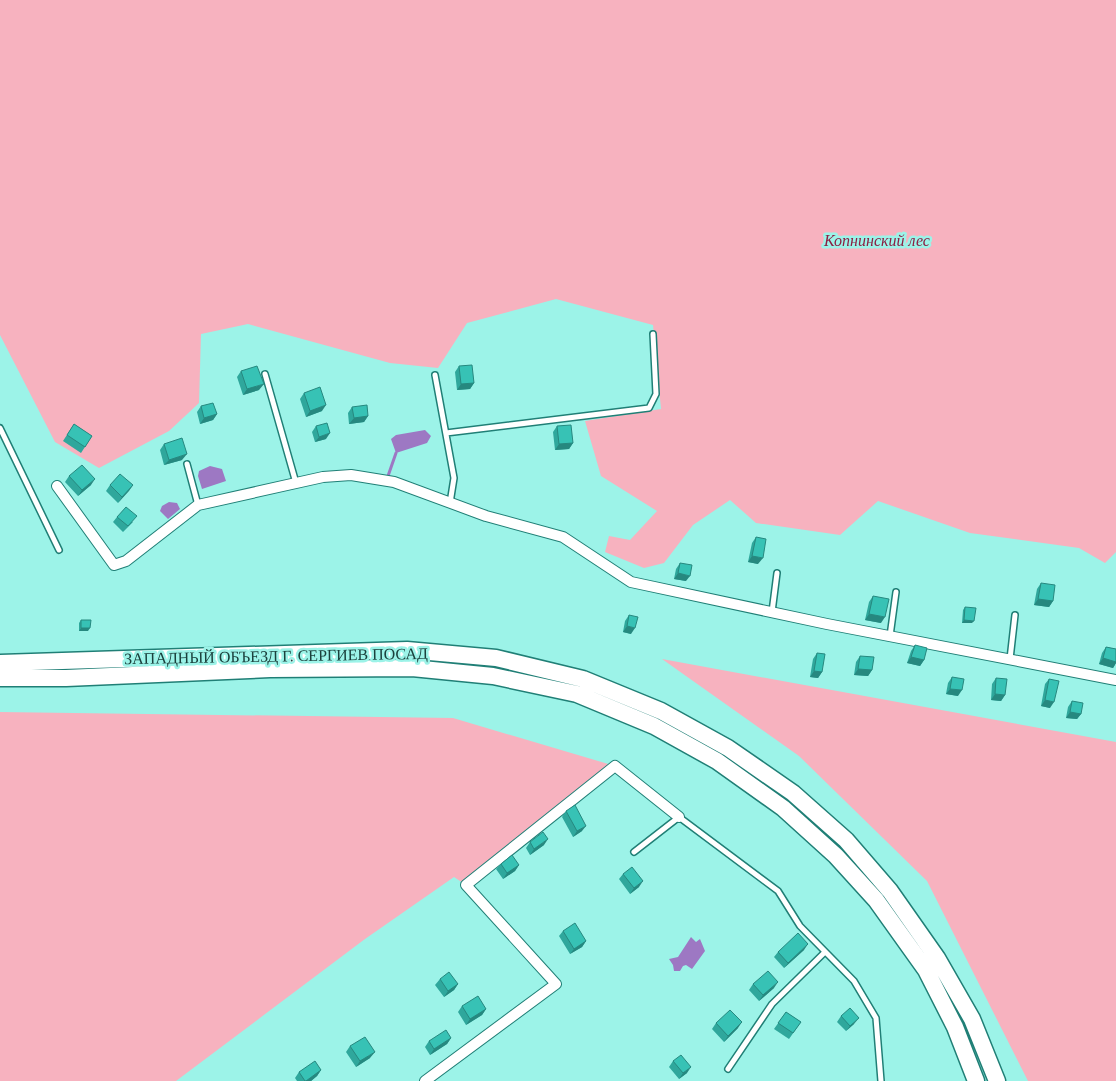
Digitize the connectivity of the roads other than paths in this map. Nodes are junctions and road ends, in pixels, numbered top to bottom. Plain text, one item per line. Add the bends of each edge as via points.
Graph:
1 (653, 334) dead end
2 (265, 374) dead end
3 (435, 375) dead end
4 (0, 428) edge
5 (446, 433) junction
6 (187, 464) dead end
7 (296, 483) junction
8 (57, 486) dead end
9 (450, 503) junction
10 (198, 505) junction
11 (59, 550) dead end
12 (777, 573) dead end
13 (896, 592) dead end
14 (772, 612) junction
15 (1015, 616) dead end
16 (890, 636) junction
17 (1010, 660) junction
18 (0, 663) edge
19 (0, 678) edge
20 (1116, 680) edge
21 (679, 817) junction
22 (634, 852) dead end
23 (825, 952) junction
24 (728, 1069) dead end
25 (425, 1081) edge
26 (881, 1081) edge
27 (976, 1081) edge
28 (997, 1081) edge

1 - 5 lane via 656,394 649,408
2 - 7 lane
3 - 5 lane
4 - 11 lane
5 - 9 lane via 454,478
6 - 10 lane
7 - 9 street via 323,477 351,476 394,482
7 - 10 street
8 - 10 street via 114,565 126,561
9 - 14 street via 563,537 631,582
12 - 14 lane
13 - 16 lane
14 - 16 street
15 - 17 lane
16 - 17 street
17 - 20 street
18 - 28 main road, ЗАПАДНЫЙ ОБЪЕЗД Г. СЕРГИЕВ ПОСАД via 407,650 496,658 574,676 661,711 728,748 793,793 846,840 890,891 938,958 972,1019
19 - 27 main road, ЗАПАДНЫЙ ОБЪЕЗД Г. СЕРГИЕВ ПОСАД via 412,668 493,676 577,694 654,726 717,761 783,808 836,856 876,900 926,970 955,1027
21 - 22 lane
21 - 23 lane via 778,891 800,926
21 - 25 street via 614,766 466,885 556,984
23 - 24 lane via 772,1004
23 - 26 lane via 854,981 876,1018

